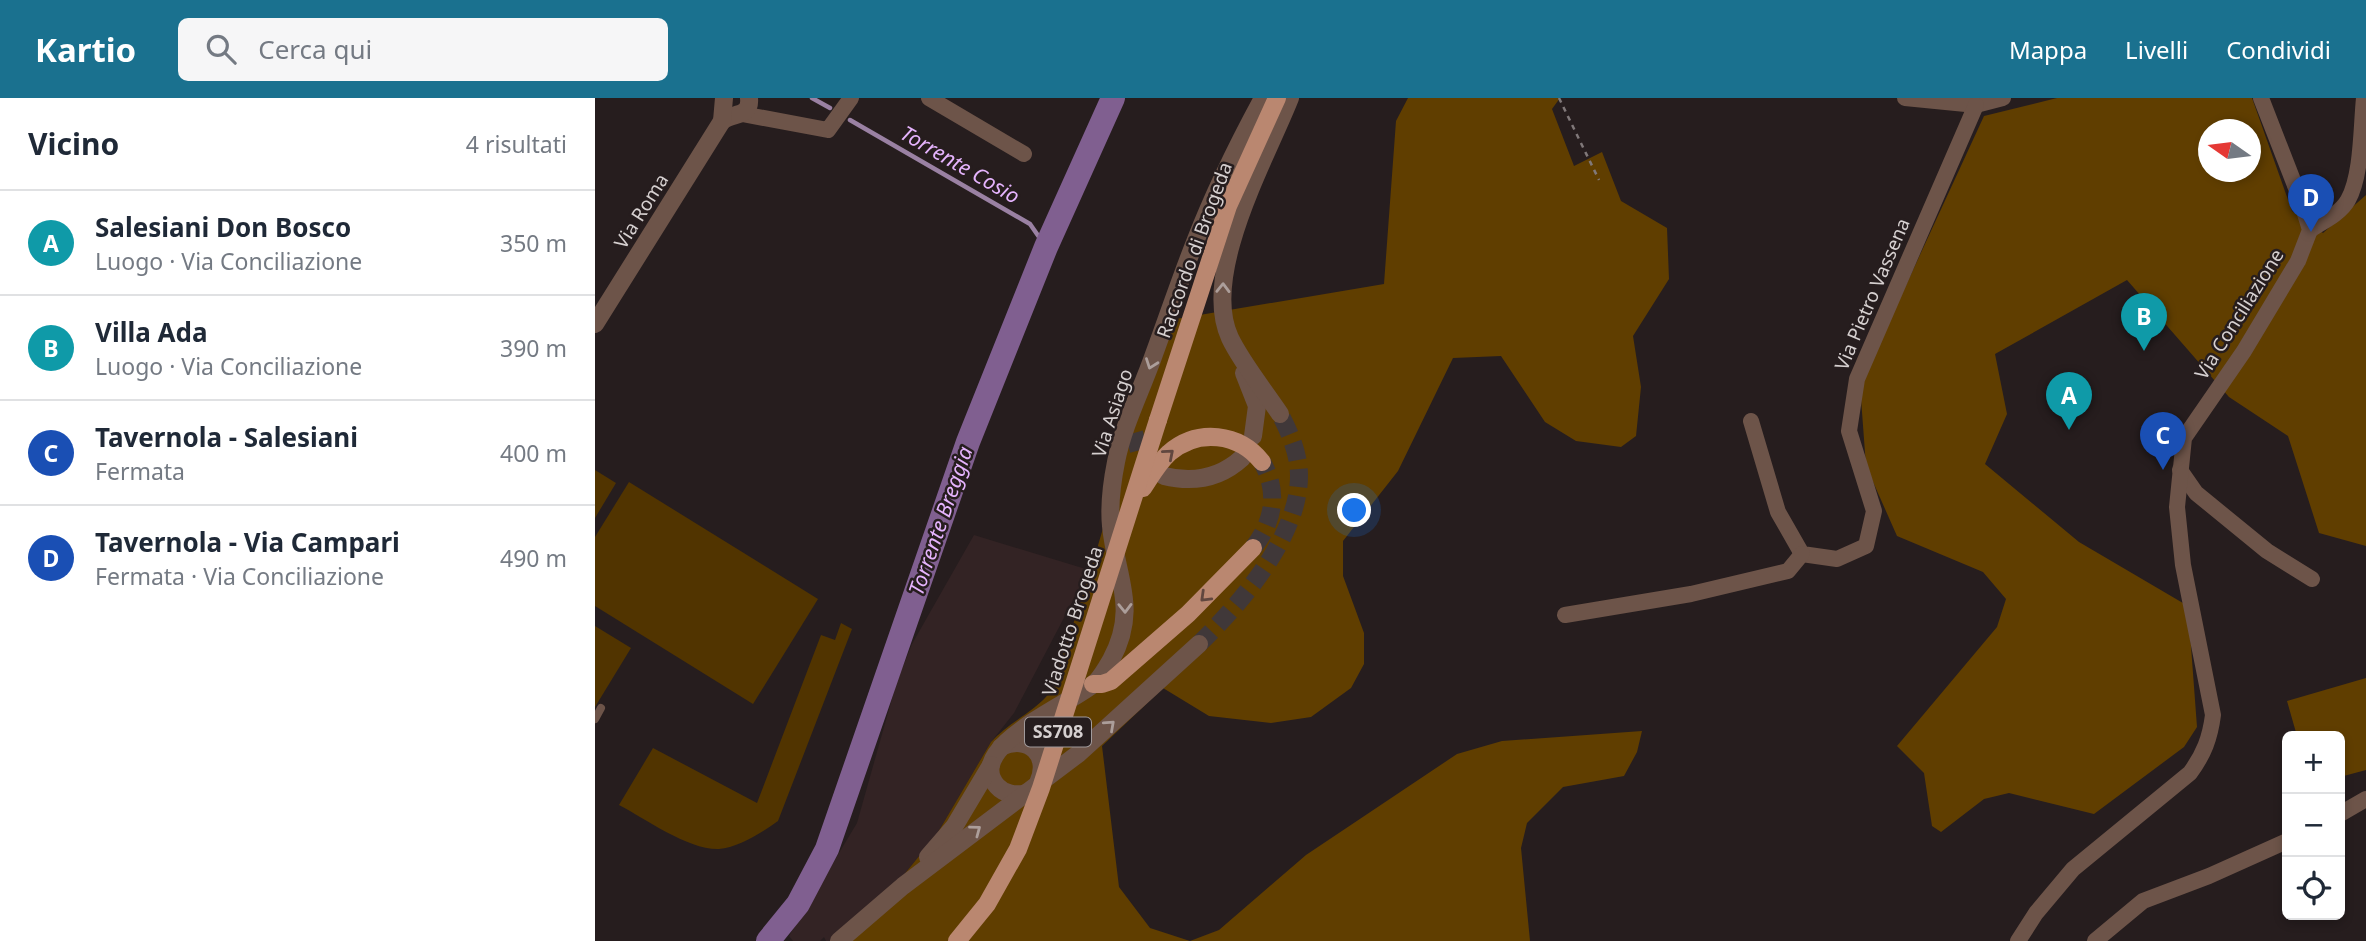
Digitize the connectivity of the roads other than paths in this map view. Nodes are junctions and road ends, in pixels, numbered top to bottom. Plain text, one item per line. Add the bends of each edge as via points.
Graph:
1 (851, 98) edge
2 (929, 98) edge
3 (1262, 98) edge
4 (1277, 98) edge
5 (1290, 98) edge
6 (1905, 98) edge
7 (2003, 98) edge
8 (2261, 98) edge
9 (2364, 98) edge
10 (1976, 105) junction
11 (730, 107) edge
12 (1024, 154) dead end
13 (2309, 230) junction
14 (595, 324) edge
15 (1229, 337) junction
16 (1135, 405) junction
17 (1280, 414) tunnel mouth
18 (1158, 420) joint
19 (1751, 421) dead end
20 (1134, 433) tunnel mouth
21 (1253, 436) dead end
22 (1242, 458) dead end
23 (1262, 462) tunnel mouth
24 (2180, 470) junction
25 (1164, 476) dead end
26 (1130, 509) junction
27 (1253, 548) tunnel mouth
28 (1802, 554) junction
29 (2312, 579) dead end
30 (1565, 615) dead end
31 (1199, 644) tunnel mouth
32 (1093, 684) junction
33 (601, 708) dead end
34 (595, 719) edge
35 (1001, 747) junction
36 (991, 765) junction
37 (1032, 788) junction
38 (2366, 799) edge
39 (2345, 811) edge
40 (2282, 843) edge
41 (903, 886) junction
42 (839, 941) edge
43 (957, 941) edge
44 (2018, 941) edge
45 (2095, 941) edge

1 - 11 street via 828,130
2 - 12 street
3 -> 16 street, Via Asiago / SS708 via 1196,240
4 - 18 main road, Raccordo di Brogeda / SS708 via 1229,206
15 -> 5 street via 1222,292 1227,256
6 - 10 street
7 - 10 street
8 - 13 street
9 - 13 street via 2356,176 2348,201
10 - 28 street, Via Pietro Vassena via 1857,379 1849,431 1874,511 1866,546 1837,559
11 - 14 street, Via Roma
13 - 24 street, Via Conciliazione via 2278,295 2184,438
15 - 17 street
15 - 21 street via 1257,406
16 - 20 street, SS708
16 -> 32 street, Via Asiago / SS708 via 1116,463 1111,504 1126,615 1111,661
18 - 26 main road, Viadotto Brogeda / SS708, bridge
19 - 28 street via 1778,512
22 - 25 street via 1215,476 1179,480
26 -> 23 main road, SS708, bridge via 1159,463 1187,441 1206,436 1227,438 1245,446
24 - 29 street via 2196,494 2267,551
24 - 44 street, Via Conciliazione via 2177,507 2183,565 2210,692 2210,740 2190,773 2073,869
26 - 43 main road, Viadotto Brogeda / SS708, bridge via 1018,849 987,904
27 -> 32 main road, SS708 via 1211,593 1111,681
28 - 30 street via 1788,571 1691,594
37 -> 31 street, SS708 via 1078,754
32 - 35 street, Via Asiago / SS708
33 - 34 lane
35 - 36 street, SS708
35 - 37 street, SS708 via 1018,742 1033,748 1042,764 1041,776
36 - 37 street via 992,778 1002,790 1015,794
36 - 41 street, SS708 via 954,827
41 -> 37 street, SS708
38 - 39 street
40 - 45 street via 2143,901
41 - 42 street, SS708

